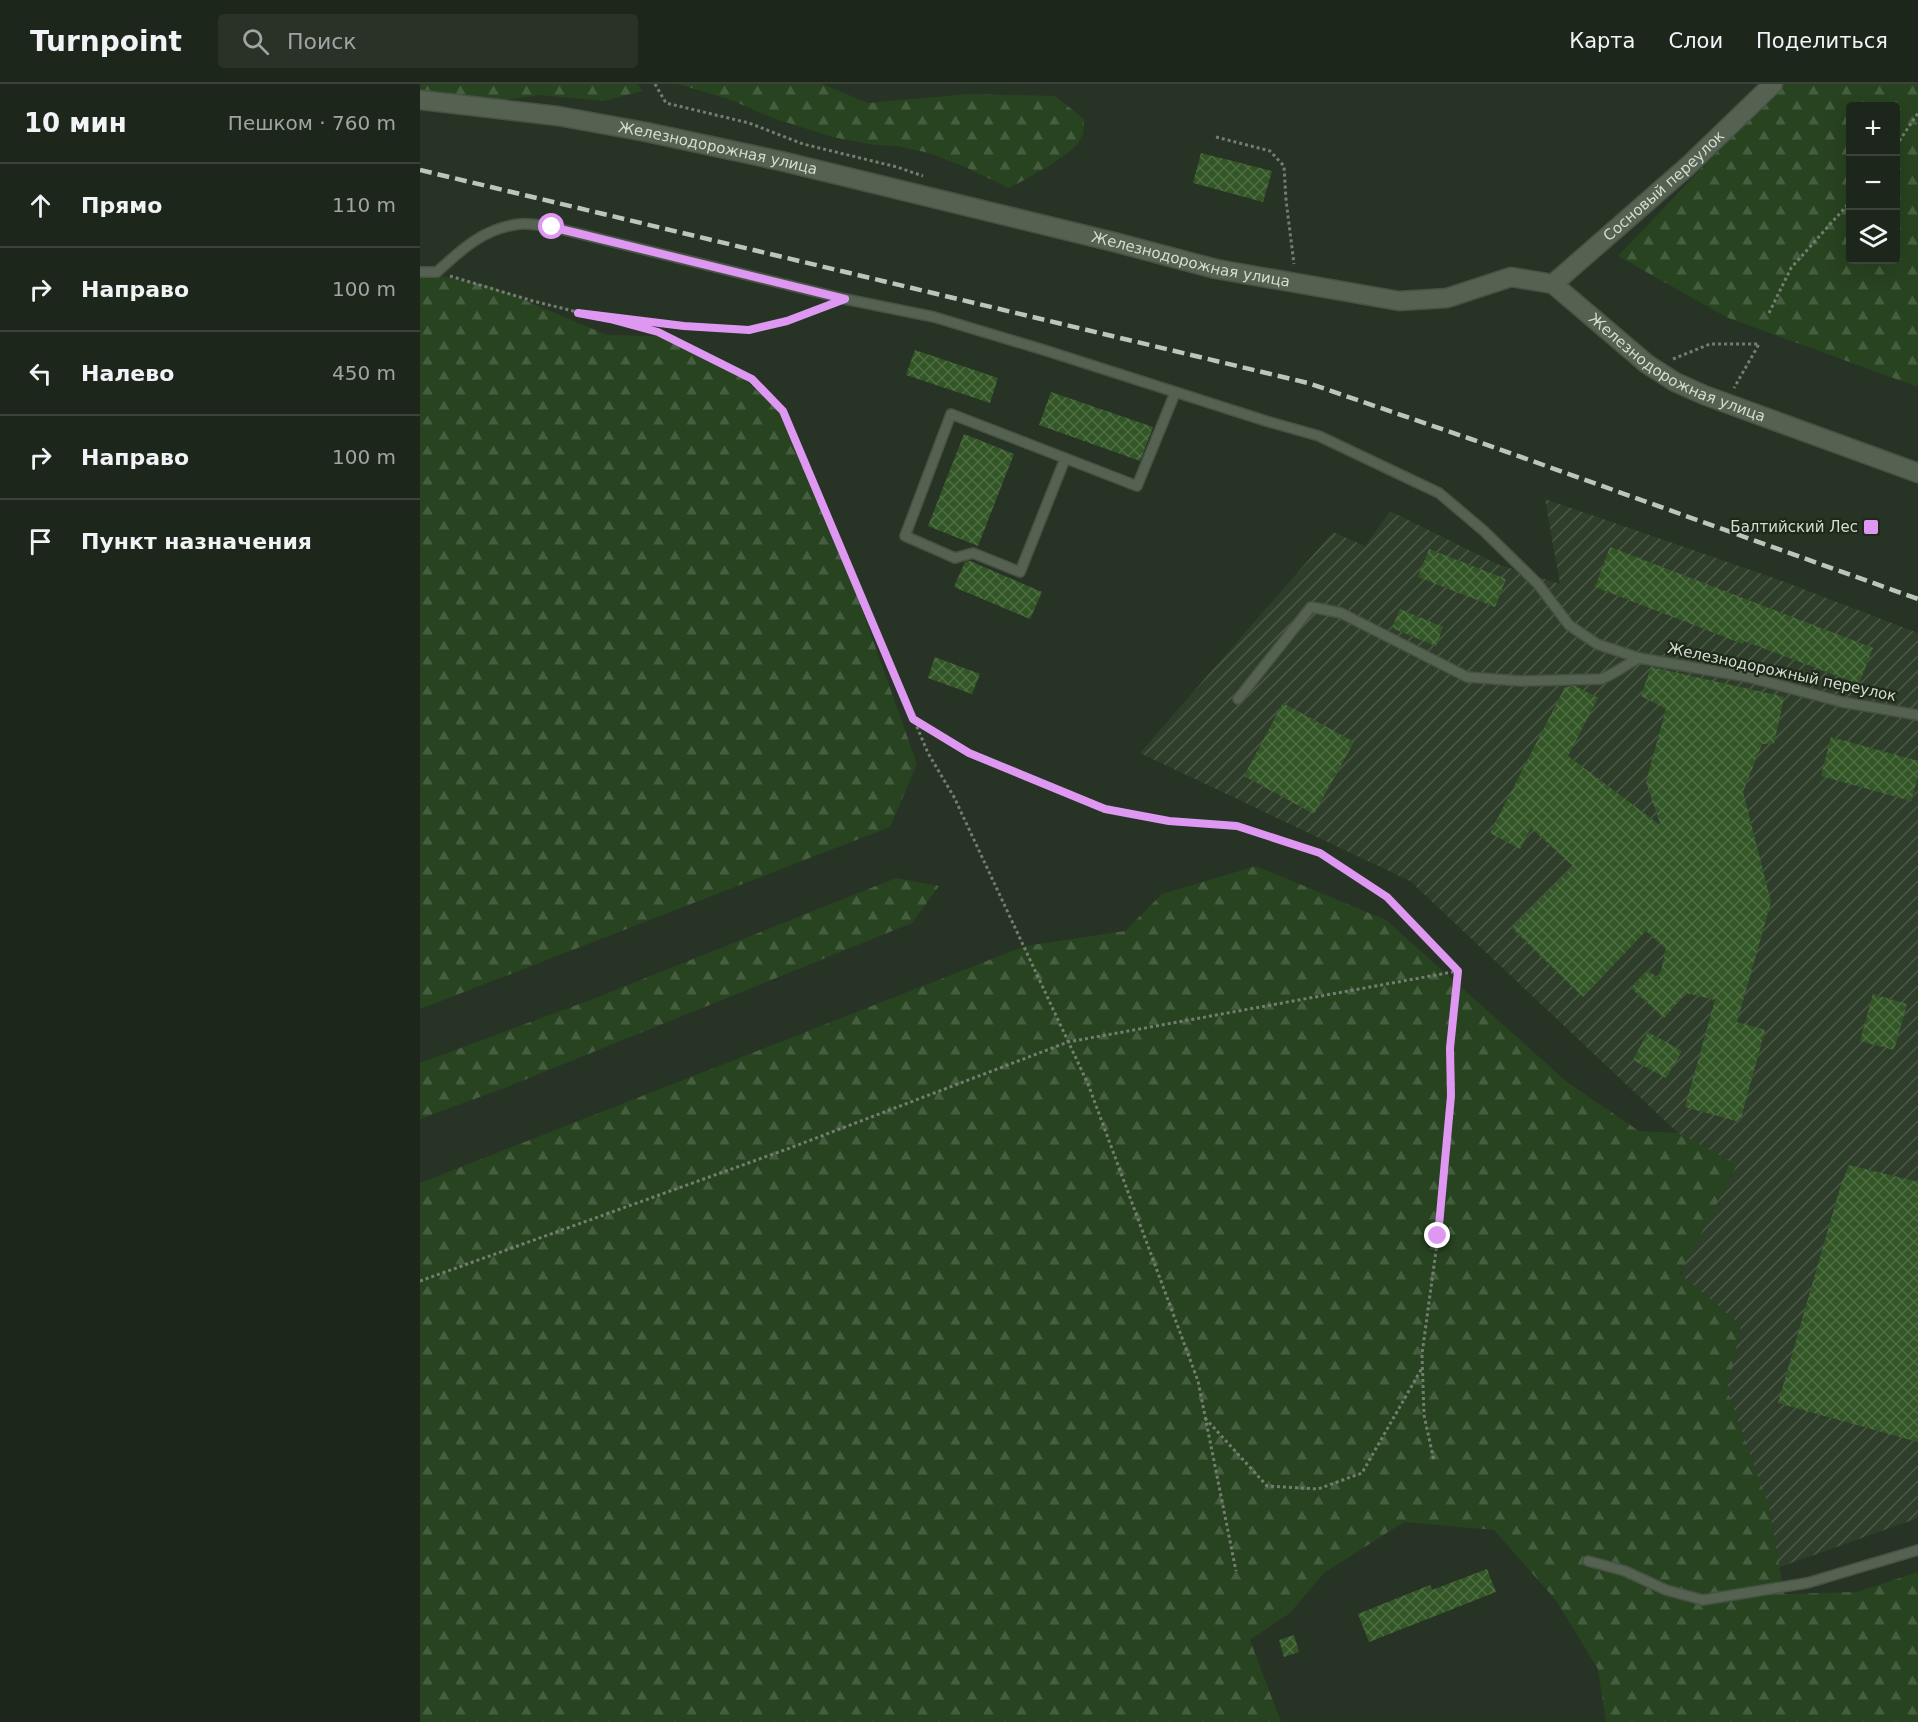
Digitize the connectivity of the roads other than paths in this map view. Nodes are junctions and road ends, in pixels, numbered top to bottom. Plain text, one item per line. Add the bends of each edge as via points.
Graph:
1 (1773, 84) edge
2 (420, 100) edge
3 (420, 272) edge
4 (1553, 285) junction
5 (1175, 393) junction
6 (1065, 459) junction
7 (1918, 473) edge
8 (1639, 658) junction
9 (1238, 699) dead end
10 (1918, 715) edge
11 (1918, 1550) edge
12 (1588, 1561) dead end

1 - 4 street, Сосновый переулок via 1688,166
2 - 4 street, Железнодорожная улица via 558,116 646,132 781,161 1216,269 1400,301 1447,298 1511,277
3 - 5 lane via 437,272 464,246 495,230 521,224 552,227 934,318
4 - 7 street, Железнодорожная улица via 1647,364 1675,382
5 - 6 lane via 1137,486
5 - 8 lane via 1319,436 1439,493 1538,584 1569,625 1597,644
6 - 6 lane via 951,414 905,536 955,558 973,553 1020,572
8 - 9 lane via 1602,679 1521,681 1467,677 1341,613 1311,608
8 - 10 lane, Железнодорожный переулок via 1748,677 1842,702
11 - 12 lane via 1807,1583 1703,1600

